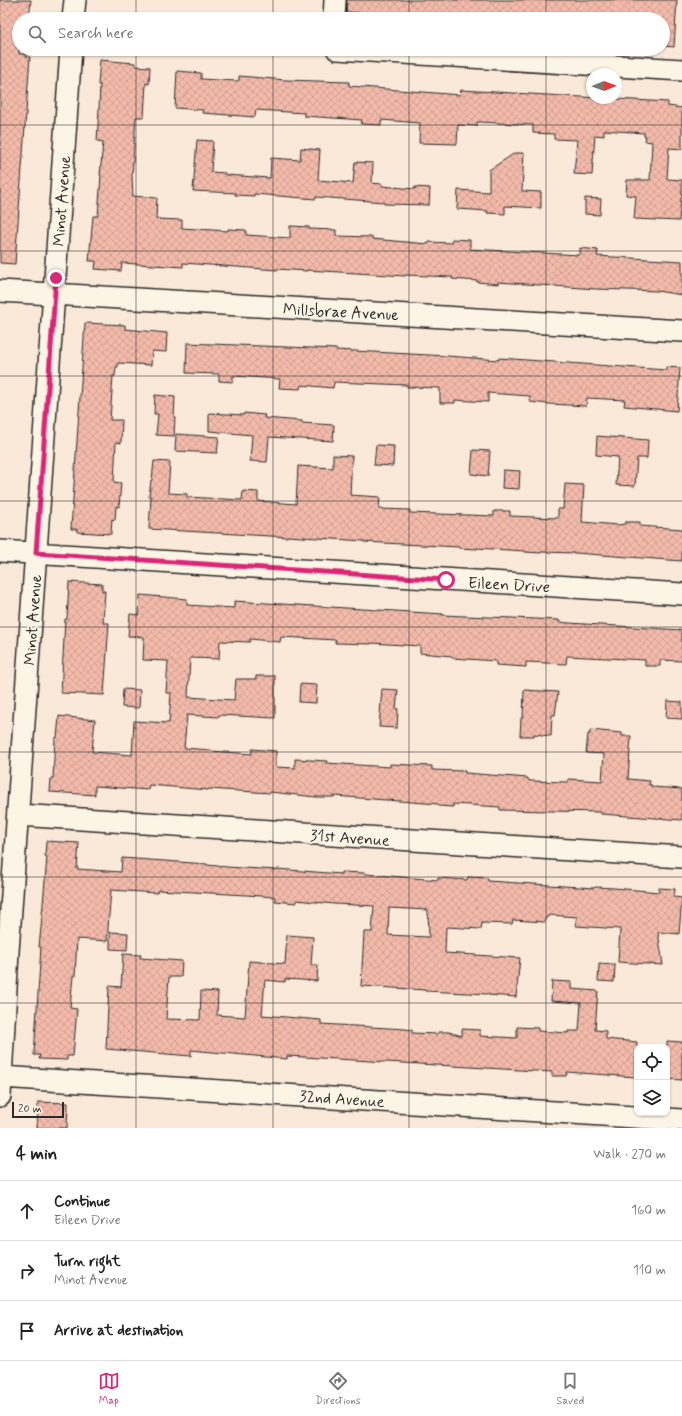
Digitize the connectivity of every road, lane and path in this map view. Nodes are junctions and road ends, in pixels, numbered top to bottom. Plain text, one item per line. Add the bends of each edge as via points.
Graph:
1 (75, 0) edge
2 (335, 0) edge
3 (74, 12) edge
4 (334, 12) edge
5 (71, 56) edge
6 (452, 56) edge
7 (682, 70) edge
8 (0, 291) edge
9 (55, 294) junction
10 (682, 331) edge
11 (0, 551) edge
12 (36, 553) junction
13 (682, 594) edge
14 (18, 815) junction
15 (682, 857) edge
16 (1, 1086) edge
17 (682, 1120) edge

1 - 3 street
2 - 4 street
5 - 9 street, Minot Avenue
6 - 7 street
8 - 9 street, Millsbrae Avenue
9 - 10 street, Millsbrae Avenue
9 - 12 street, Minot Avenue
11 - 12 street, Eileen Drive
12 - 13 street, Eileen Drive
12 - 14 street, Minot Avenue
14 - 15 street, 31st Avenue
14 - 16 street, Minot Avenue
16 - 17 street, 32nd Avenue

